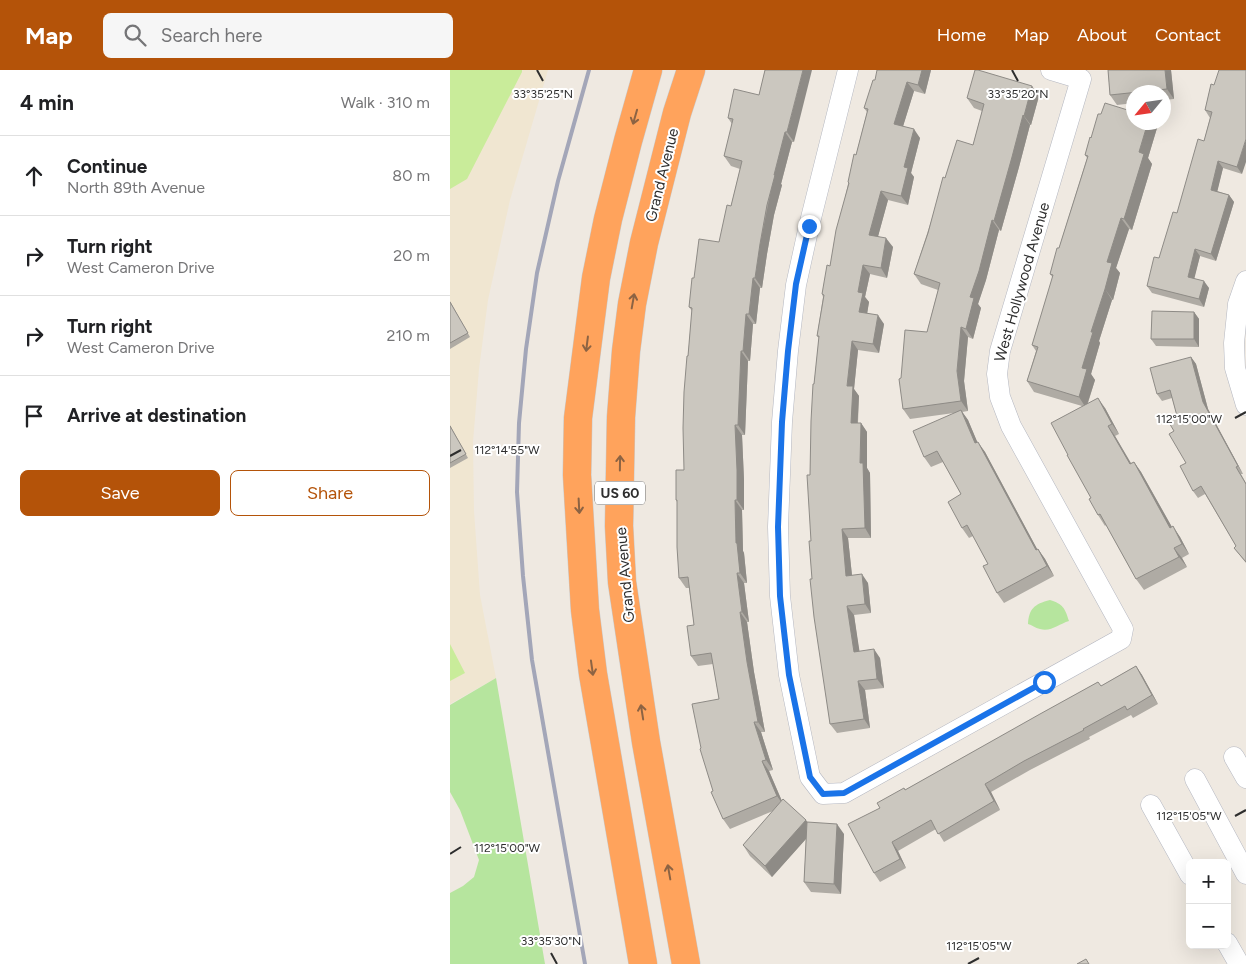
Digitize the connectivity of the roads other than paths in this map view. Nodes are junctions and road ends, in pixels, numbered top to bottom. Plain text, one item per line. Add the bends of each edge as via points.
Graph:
1 (648, 70) edge
2 (691, 70) edge
3 (848, 70) edge
4 (1051, 70) edge
5 (1246, 281) edge
6 (1246, 405) edge
7 (1234, 757) dead end
8 (1246, 778) edge
9 (1195, 780) dead end
10 (1151, 804) dead end
11 (1186, 868) edge
12 (1246, 874) edge
13 (1230, 949) edge
14 (643, 964) edge
15 (686, 964) edge
16 (1239, 964) edge

1 -> 14 highway, US 60 via 608,218 596,278 578,418 585,610
15 -> 2 highway, Grand Avenue / US 60 via 646,742 622,582 619,526 621,417 632,304 677,113
3 - 4 street, West Hollywood Avenue via 796,284 782,422 778,527 780,596 789,675 810,777 823,794 844,793 1121,639 1123,629 1011,426 1000,397 1000,351 1081,79
5 - 6 street via 1238,304 1234,343 1235,368
7 - 8 street
9 - 12 street
10 - 11 street
13 - 16 street

